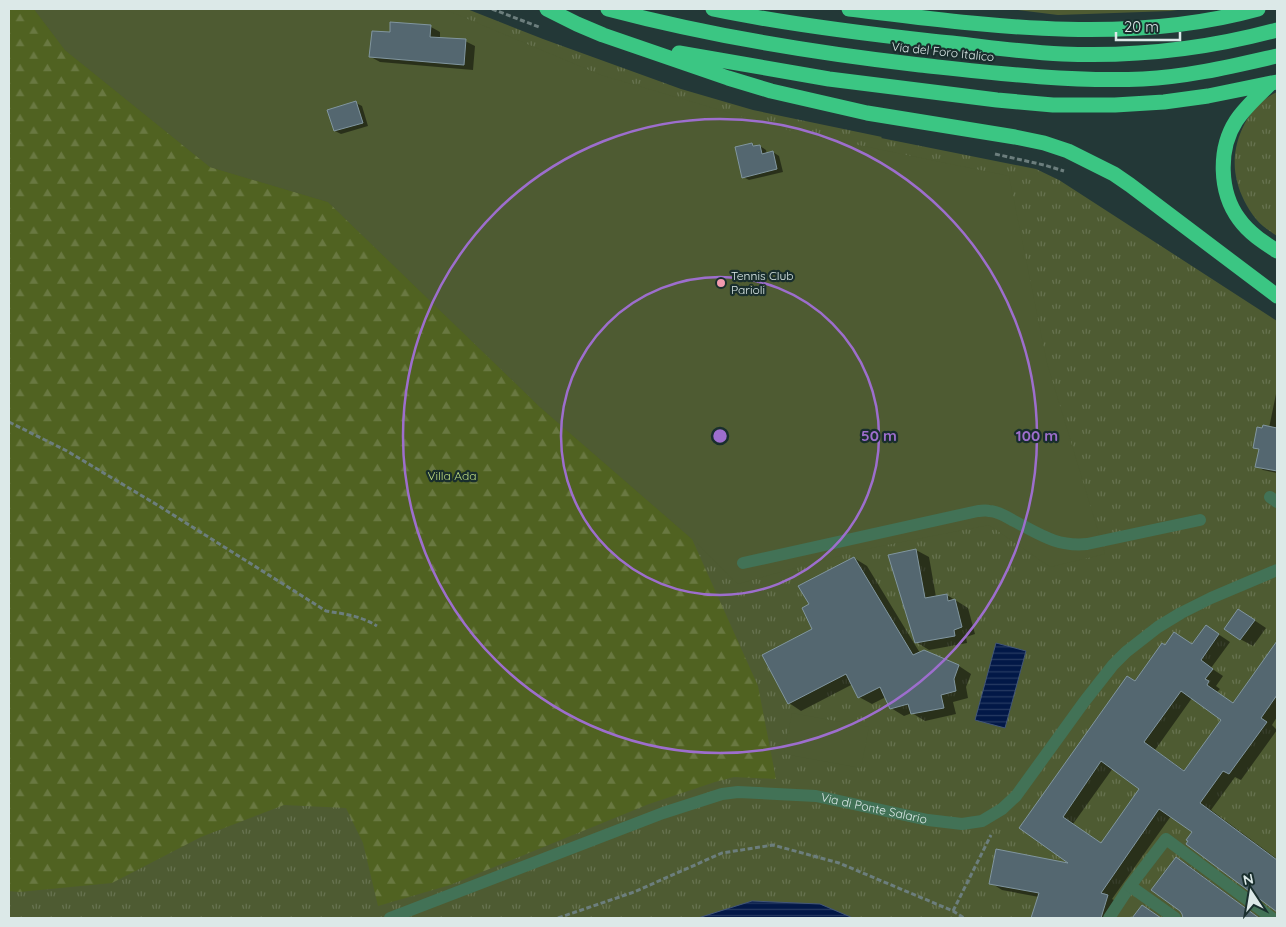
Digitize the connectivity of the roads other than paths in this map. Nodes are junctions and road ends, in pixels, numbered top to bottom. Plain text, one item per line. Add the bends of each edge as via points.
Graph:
1 (547, 9) edge
2 (608, 9) edge
3 (713, 9) edge
4 (849, 9) edge
5 (1248, 10) edge
6 (1277, 30) edge
7 (631, 44) junction
8 (1277, 56) edge
9 (1274, 83) edge
10 (1277, 251) edge
11 (1277, 296) edge
12 (1200, 520) dead end
13 (743, 563) dead end
14 (1277, 570) edge
15 (1130, 886) junction
16 (390, 918) edge
17 (1109, 918) edge
18 (1175, 918) edge
19 (1272, 918) edge

1 - 7 highway via 589,30
2 - 8 highway, Via del Foro Italico via 802,50 1031,76 1161,77
3 - 6 highway, Via del Foro Italico via 780,22 1061,54 1183,49
4 - 5 highway via 986,24 1092,30 1194,22
7 - 9 highway via 829,79 1053,104 1164,102
7 - 11 highway via 728,78 795,97 892,118 1015,137 1068,151 1130,185
9 - 10 highway via 1237,119 1225,148 1224,169 1226,190 1238,218 1257,238
12 - 13 street via 1076,545 1051,540 990,510 978,511
14 - 16 street, Via di Ponte Salario via 1181,613 1126,652 1102,678 1022,788 1002,809 982,820 948,823 816,796 722,794 663,813
15 - 17 street
15 - 18 street
15 - 19 street via 1166,838

